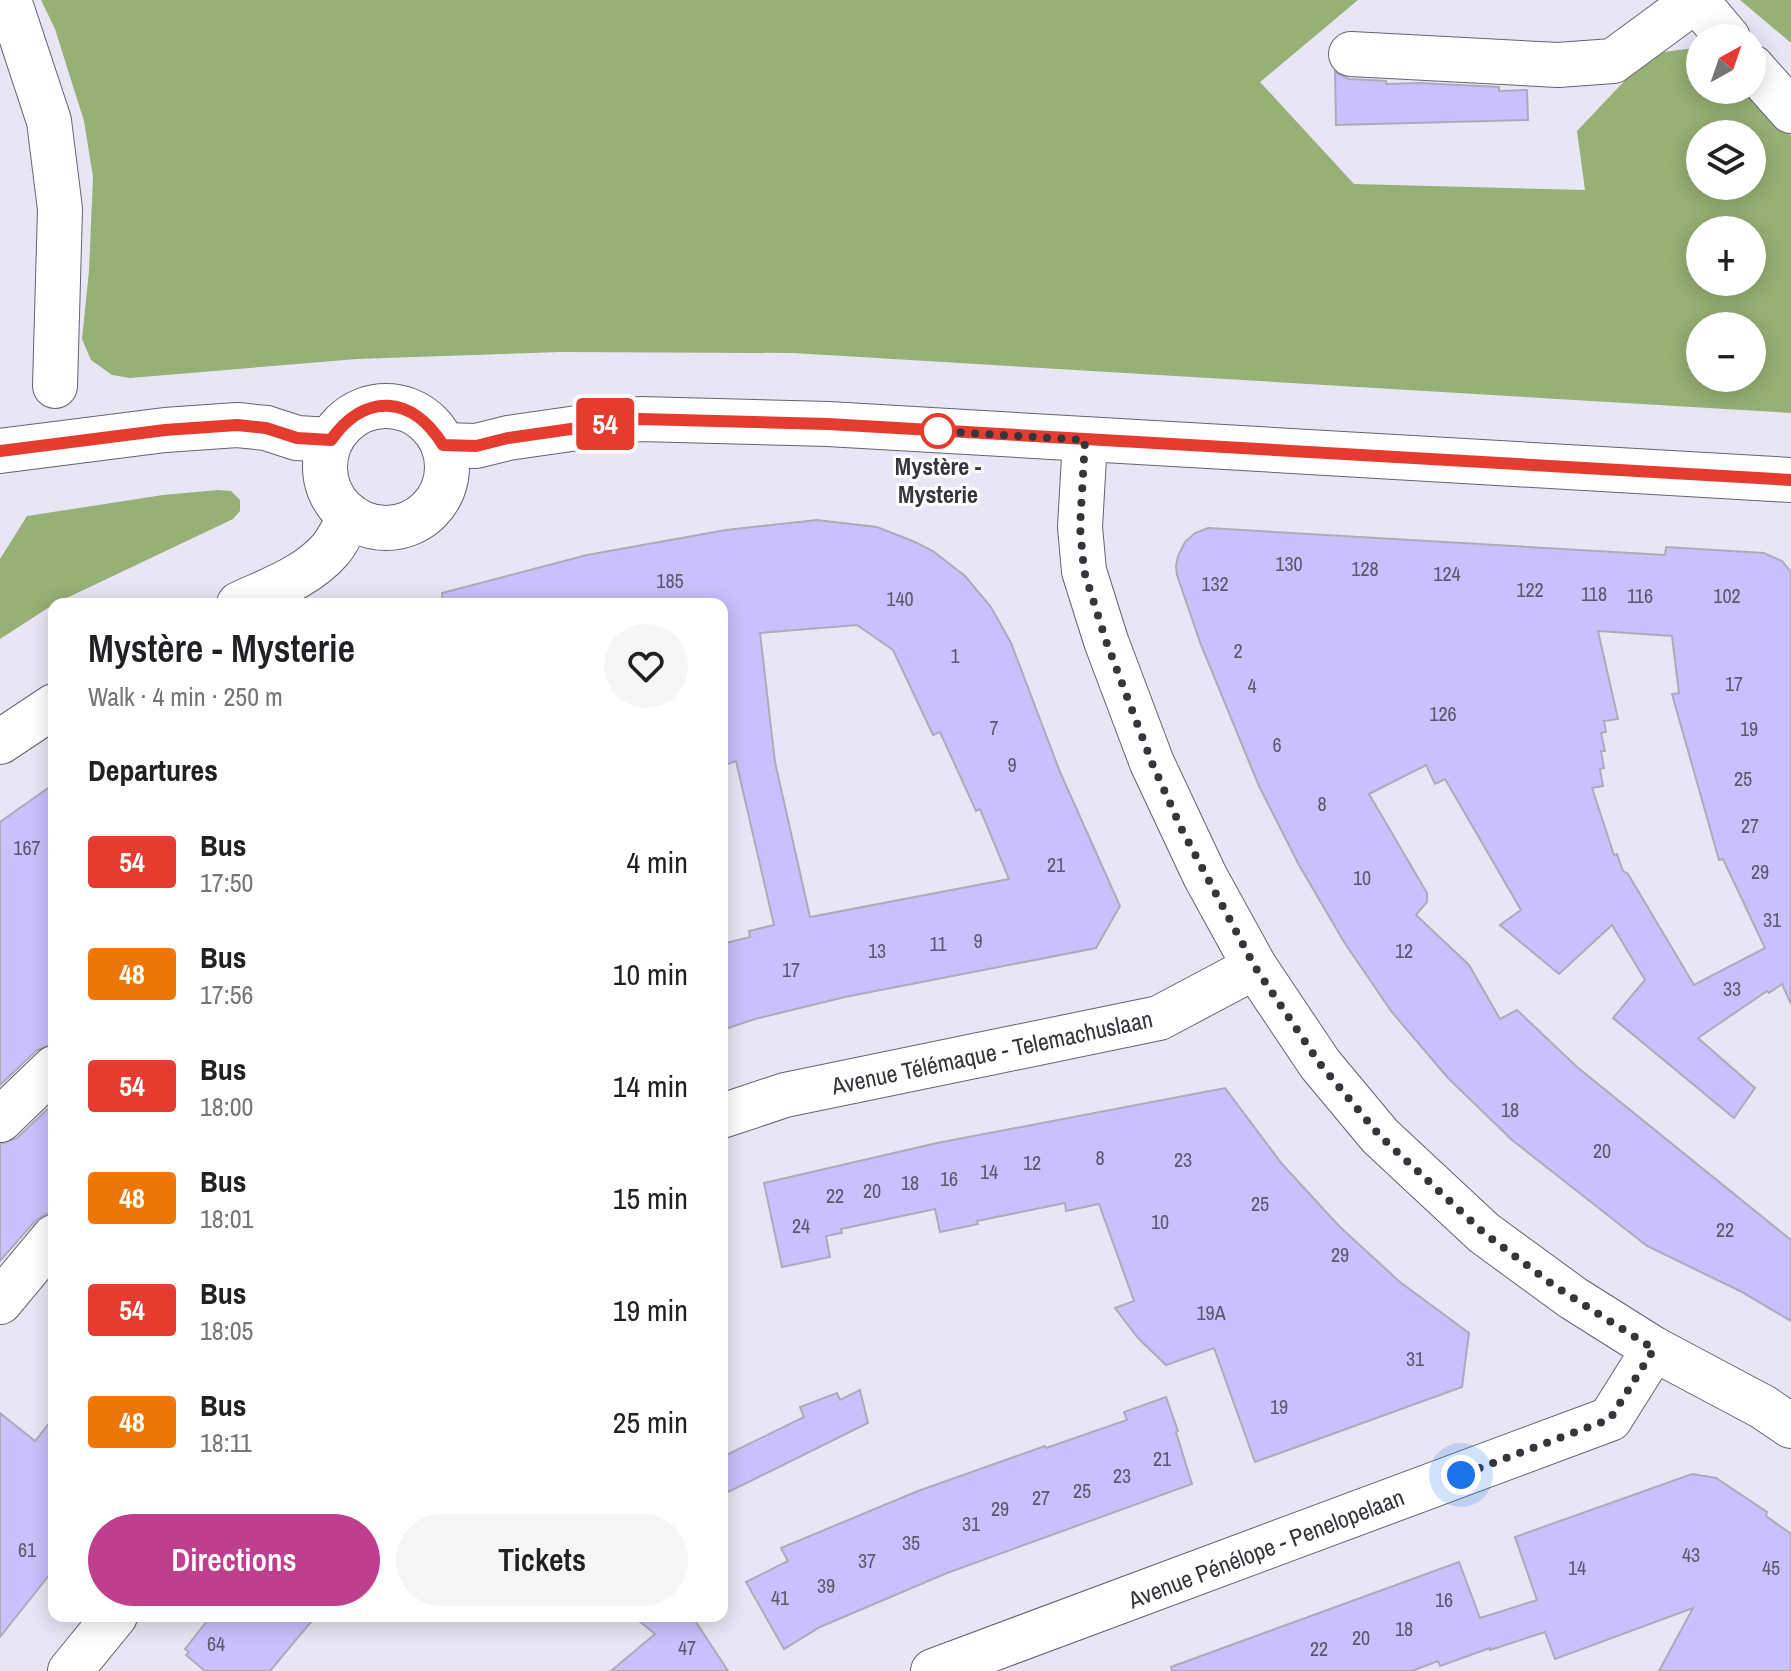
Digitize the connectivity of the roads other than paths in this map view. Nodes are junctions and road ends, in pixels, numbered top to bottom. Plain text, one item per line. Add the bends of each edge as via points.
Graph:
1 (9, 0) edge
2 (1696, 0) edge
3 (1716, 24) edge
4 (1351, 54) dead end
5 (1766, 83) edge
6 (1791, 111) edge
7 (55, 386) dead end
8 (331, 440) junction
9 (1085, 440) junction
10 (443, 445) junction
11 (0, 451) edge
12 (1791, 480) edge
13 (350, 516) junction
14 (252, 598) edge
15 (48, 710) edge
16 (0, 742) edge
17 (1255, 967) junction
18 (48, 1074) edge
19 (728, 1114) edge
20 (0, 1120) edge
21 (48, 1244) edge
22 (0, 1302) edge
23 (1654, 1349) junction
24 (1791, 1426) edge
25 (110, 1622) edge
26 (70, 1671) edge
27 (933, 1671) edge

1 - 7 street via 49,121 60,209
2 - 3 street
2 - 4 street via 1613,61 1558,65
5 - 6 street
8 - 10 street via 344,421 365,409 389,405 411,411 431,425
8 - 11 street via 237,425
8 - 13 street via 325,473 329,490
9 - 10 street via 640,419 476,446
9 - 12 street
9 - 17 street via 1080,527 1084,571 1106,641 1182,830
10 - 13 street via 446,479 430,509 416,520 383,527
13 - 14 street via 314,565
15 - 16 street
17 - 19 street, Avenue Télémaque - Telemachuslaan via 1159,1018 785,1095
17 - 23 street via 1320,1064 1380,1136 1484,1233
18 - 20 street
21 - 22 street
23 - 24 street
23 - 27 street, Avenue Pénélope - Penelopelaan via 1610,1419
25 - 26 street

